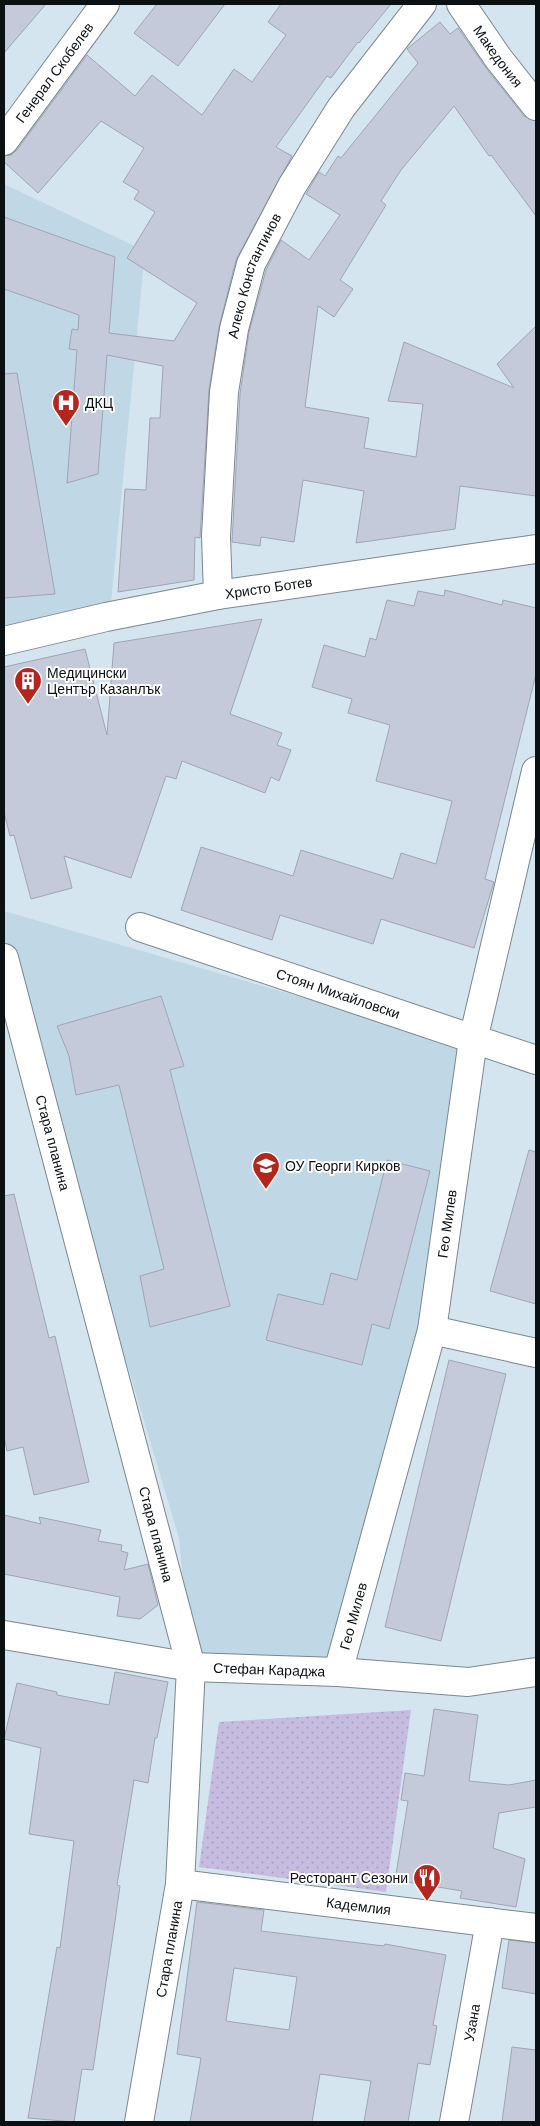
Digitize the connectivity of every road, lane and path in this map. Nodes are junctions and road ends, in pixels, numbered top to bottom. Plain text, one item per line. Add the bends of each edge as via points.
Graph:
1 (105, 4) edge
2 (422, 4) edge
3 (461, 4) edge
4 (536, 106) edge
5 (4, 141) edge
6 (536, 550) edge
7 (218, 596) junction
8 (4, 640) edge
9 (536, 771) edge
10 (140, 927) dead end
11 (4, 958) edge
12 (473, 1040) junction
13 (536, 1060) edge
14 (432, 1330) junction
15 (536, 1353) edge
16 (4, 1636) edge
17 (191, 1667) junction
18 (338, 1672) junction
19 (536, 1672) edge
20 (180, 1884) junction
21 (490, 1922) junction
22 (536, 1928) edge
23 (139, 2122) edge
24 (454, 2122) edge

1 - 5 street, Генерал Скобелев
2 - 7 street, Алеко Константинов via 341,108 292,186 251,264 234,329 224,392 216,536
3 - 4 street, Македония
6 - 7 street, Христо Ботев
7 - 8 street, Христо Ботев
9 - 12 street, Гео Милев
10 - 12 street, Стоян Михайловски
11 - 17 street, Стара планина
12 - 13 street, Стоян Михайловски
12 - 14 street, Гео Милев
14 - 15 street
14 - 18 street, Гео Милев
16 - 17 street, Стефан Караджа
17 - 18 street, Стефан Караджа
17 - 20 street, Стара планина
18 - 19 street, Стефан Караджа via 468,1682
20 - 21 street, Кадемлия
20 - 23 street, Стара планина
21 - 22 street, Кадемлия
21 - 24 street, Узана

